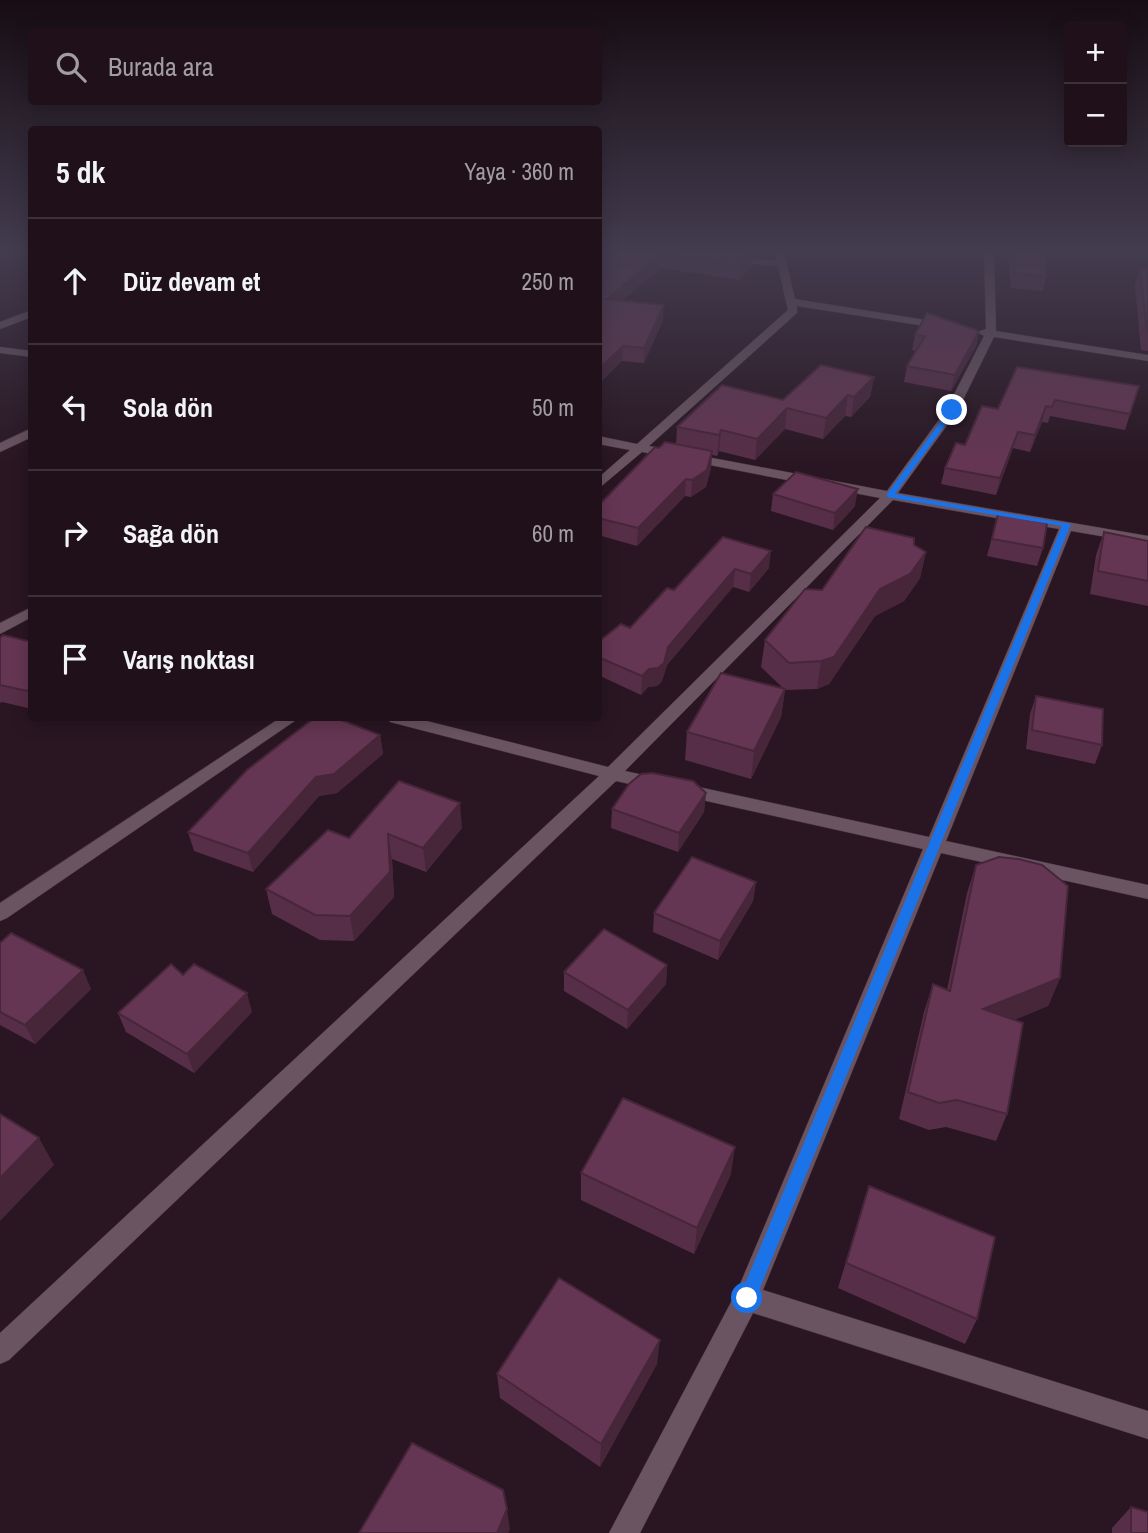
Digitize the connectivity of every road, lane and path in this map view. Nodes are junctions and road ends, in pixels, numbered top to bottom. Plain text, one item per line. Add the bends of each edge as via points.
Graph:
1 (785, 320) edge
2 (904, 320) edge
3 (991, 320) edge
4 (951, 327) edge
5 (965, 329) edge
6 (991, 333) junction
7 (0, 350) edge
8 (28, 354) edge
9 (1148, 358) edge
10 (28, 434) edge
11 (602, 441) edge
12 (0, 448) edge
13 (642, 449) junction
14 (602, 482) edge
15 (890, 495) junction
16 (1067, 524) junction
17 (1148, 540) edge
18 (28, 613) edge
19 (3, 625) edge
20 (28, 629) edge
21 (287, 721) edge
22 (408, 721) edge
23 (612, 774) junction
24 (937, 843) junction
25 (1148, 892) edge
26 (0, 913) edge
27 (747, 1298) junction
28 (0, 1351) edge
29 (1148, 1425) edge
30 (624, 1533) edge

1 - 13 street
2 - 4 street
3 - 6 street
5 - 6 street
6 - 9 street
6 - 15 street via 952,410
7 - 8 street
10 - 12 street
11 - 13 street
13 - 14 street
13 - 15 street
15 - 16 street
15 - 23 street
16 - 17 street
16 - 24 street
18 - 19 street
19 - 20 street
21 - 26 street
22 - 23 street
23 - 24 street
23 - 28 street
24 - 25 street
24 - 27 street
27 - 29 street
27 - 30 street

